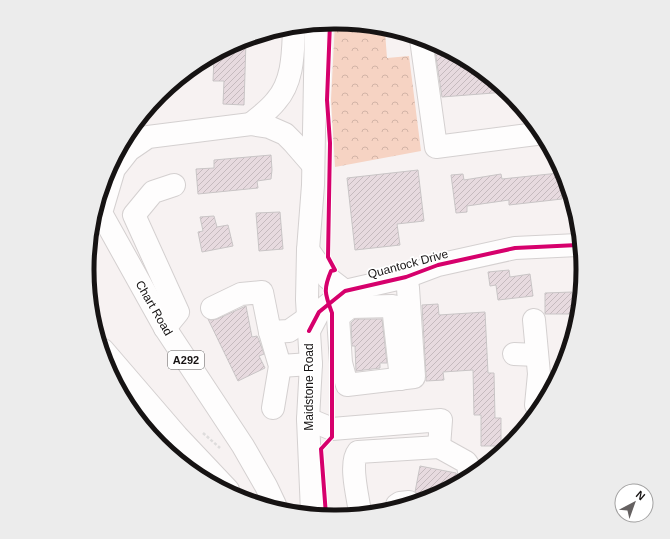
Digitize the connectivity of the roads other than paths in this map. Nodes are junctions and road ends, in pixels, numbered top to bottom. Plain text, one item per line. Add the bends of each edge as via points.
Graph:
1 (316, 30) edge
2 (294, 33) edge
3 (423, 46) edge
4 (251, 124) junction
5 (534, 134) edge
6 (141, 136) edge
7 (120, 162) edge
8 (313, 165) junction
9 (174, 185) dead end
10 (101, 213) edge
11 (574, 245) edge
12 (308, 250) junction
13 (406, 277) junction
14 (344, 291) junction
15 (212, 308) dead end
16 (534, 320) dead end
17 (309, 324) junction
18 (165, 328) junction
19 (270, 332) junction
20 (514, 354) dead end
21 (537, 355) junction
22 (112, 359) edge
23 (311, 364) junction
24 (280, 366) junction
25 (400, 379) dead end
26 (536, 401) edge
27 (273, 408) dead end
28 (308, 420) junction
29 (439, 447) junction
30 (469, 469) edge
31 (205, 471) edge
32 (274, 502) edge
33 (360, 508) edge
34 (312, 509) edge

1 - 8 main road, Maidstone Road
2 - 4 main road via 291,72 284,91 275,103
3 - 5 main road via 436,147
4 - 6 main road, A292
4 - 8 main road, A292 via 269,127 285,134
6 - 7 main road, A292
8 - 12 main road, Maidstone Road
9 - 18 main road via 153,192 134,215 178,312
10 - 18 main road, Chart Road / A292
11 - 13 main road, Quantock Drive via 515,248 438,265
12 - 14 main road via 328,278
12 - 17 main road, Maidstone Road
13 - 14 main road, Quantock Drive
13 - 25 main road via 414,377
14 - 17 main road, Quantock Drive
15 - 19 main road via 241,294 262,292
16 - 21 main road
17 - 19 main road via 289,331
17 - 23 main road, Maidstone Road
18 - 32 main road, Chart Road / A292 via 243,446
19 - 24 main road
20 - 21 main road
21 - 26 main road via 539,374
22 - 31 main road
23 - 24 main road
23 - 28 main road, Maidstone Road
24 - 27 main road
28 - 29 main road via 332,428 441,420
28 - 34 main road, Maidstone Road
29 - 30 main road via 466,462
29 - 33 main road via 358,452 354,465

